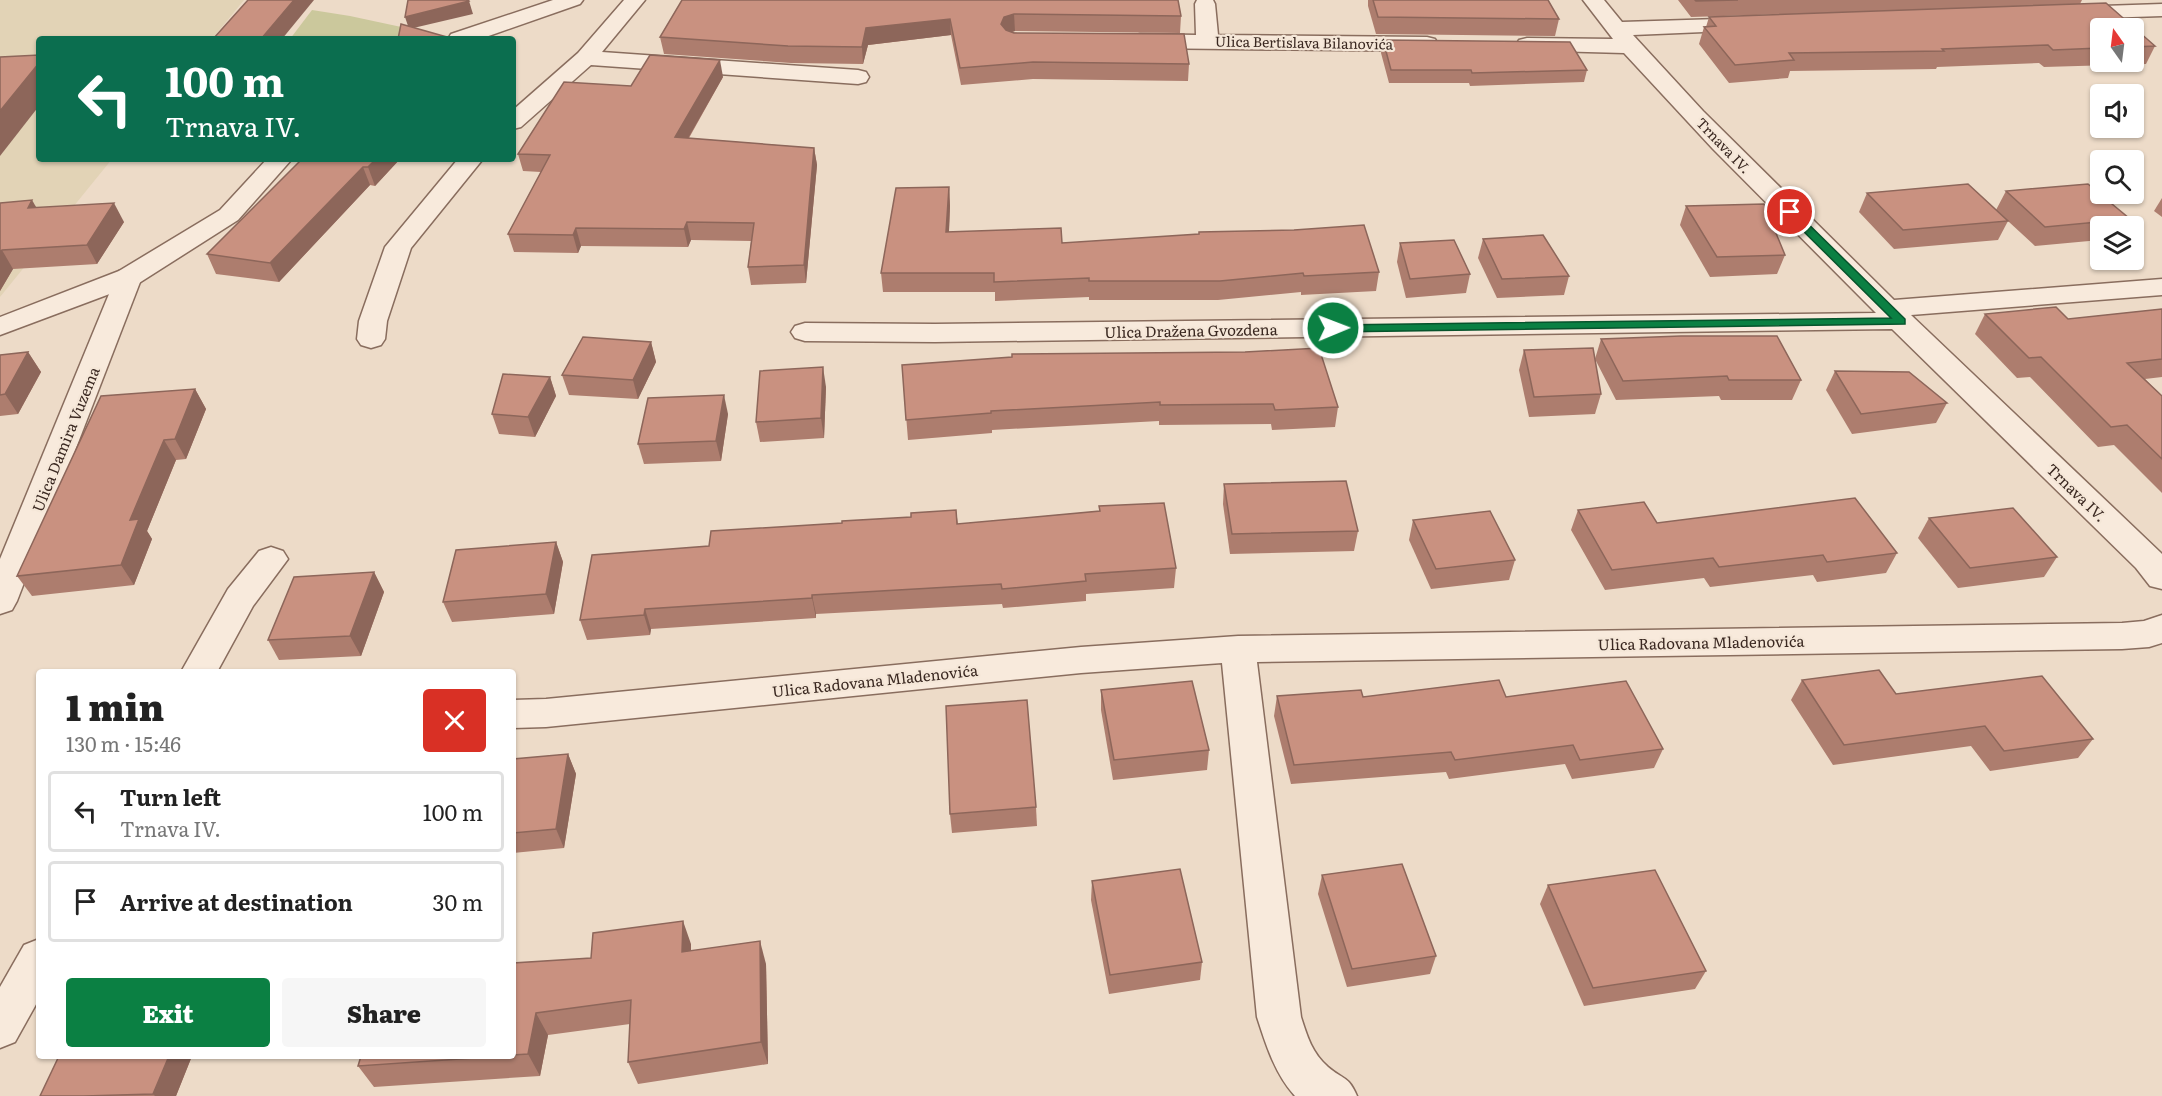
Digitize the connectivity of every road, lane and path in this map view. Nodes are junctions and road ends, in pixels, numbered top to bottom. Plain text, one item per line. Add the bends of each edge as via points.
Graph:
1 (573, 0) edge
2 (635, 0) edge
3 (1593, 0) edge
4 (1205, 4) dead end
5 (2162, 10) edge
6 (2055, 14) edge
7 (1771, 24) edge
8 (468, 36) edge
9 (1622, 37) junction
10 (1117, 41) edge
11 (1207, 41) junction
12 (1442, 44) edge
13 (1501, 44) edge
14 (586, 58) junction
15 (858, 77) dead end
16 (516, 119) edge
17 (277, 162) edge
18 (469, 162) edge
19 (129, 277) junction
20 (2162, 287) edge
21 (1894, 315) junction
22 (0, 327) edge
23 (806, 332) dead end
24 (371, 339) dead end
25 (271, 559) dead end
26 (2162, 577) edge
27 (0, 601) edge
28 (2162, 628) edge
29 (1238, 649) junction
30 (202, 669) edge
31 (516, 714) edge
32 (36, 963) edge
33 (0, 1028) edge
34 (1334, 1096) edge

1 - 8 street
2 - 14 street
3 - 9 street, Trnava IV.
4 - 11 street
5 - 6 street
7 - 9 street
9 - 13 street
9 - 21 street, Trnava IV. via 1741,164
10 - 11 street, Ulica Bertislava Bilanovića
11 - 12 street, Ulica Bertislava Bilanovića
14 - 15 street
14 - 16 street
17 - 19 street via 229,214
18 - 24 street via 398,248 373,321
19 - 22 street
19 - 27 street, Ulica Damira Vuzema
20 - 21 street
21 - 23 street, Ulica Dražena Gvozdena via 935,333
21 - 26 street, Trnava IV.
25 - 30 street via 240,598
28 - 29 street, Ulica Radovana Mladenovića via 2150,634 2122,636
29 - 31 street, Ulica Radovana Mladenovića via 1081,660
29 - 34 street via 1279,1017 1292,1058 1315,1087
32 - 33 street

